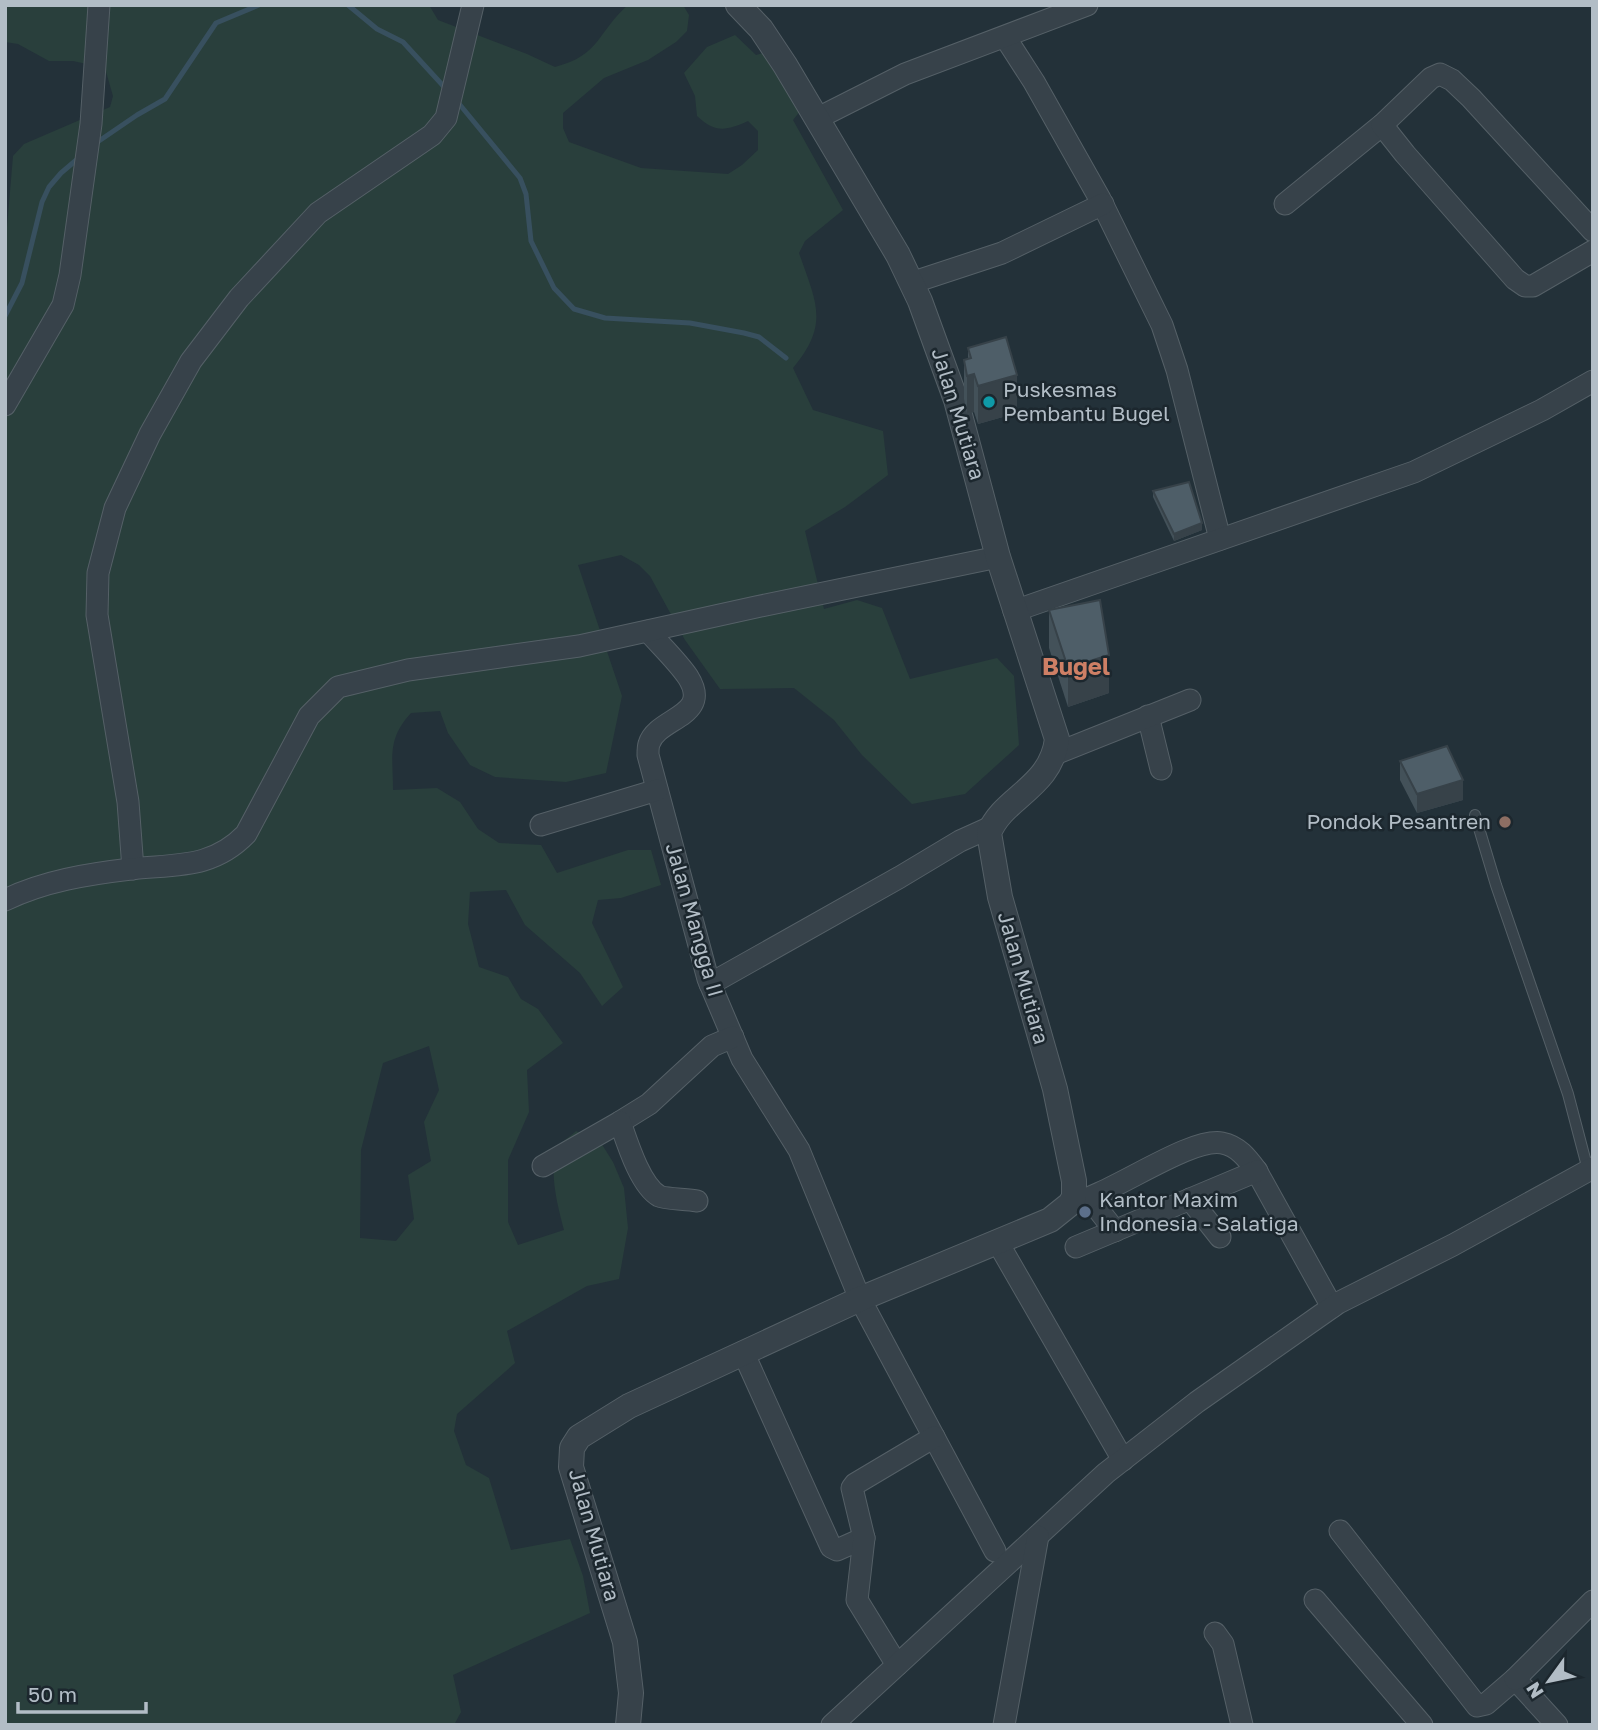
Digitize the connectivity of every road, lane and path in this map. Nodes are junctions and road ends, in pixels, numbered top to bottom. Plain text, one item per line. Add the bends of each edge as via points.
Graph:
1 (99, 5) edge
2 (473, 5) edge
3 (738, 5) edge
4 (1087, 5) edge
5 (1005, 37) junction
6 (818, 118) junction
7 (1382, 125) junction
8 (1103, 204) junction
9 (1284, 204) dead end
10 (1593, 231) edge
11 (1593, 251) edge
12 (911, 283) junction
13 (1593, 381) edge
14 (5, 405) edge
15 (1220, 539) junction
16 (998, 558) junction
17 (1014, 611) junction
18 (648, 631) junction
19 (1190, 700) dead end
20 (1148, 716) junction
21 (1055, 754) junction
22 (1161, 769) dead end
23 (657, 790) junction
24 (1475, 816) dead end
25 (541, 825) dead end
26 (991, 827) junction
27 (133, 869) junction
28 (5, 900) edge
29 (710, 984) junction
30 (733, 1037) junction
31 (620, 1122) junction
32 (543, 1166) dead end
33 (1590, 1169) edge
34 (1257, 1171) junction
35 (1190, 1199) junction
36 (697, 1201) dead end
37 (1080, 1202) junction
38 (1115, 1231) junction
39 (1220, 1237) dead end
40 (998, 1241) junction
41 (1076, 1247) dead end
42 (860, 1299) junction
43 (1332, 1307) junction
44 (743, 1352) junction
45 (934, 1437) junction
46 (1123, 1461) junction
47 (1340, 1531) dead end
48 (1038, 1536) junction
49 (864, 1538) junction
50 (995, 1551) dead end
51 (1315, 1600) dead end
52 (1591, 1606) edge
53 (1215, 1633) dead end
54 (897, 1665) junction
55 (1515, 1679) junction
56 (628, 1725) edge
57 (832, 1725) edge
58 (1004, 1725) edge
59 (1242, 1725) edge
60 (1422, 1725) edge
61 (1557, 1725) edge

1 - 14 street via 91,124 63,305
2 - 27 street via 446,118 432,135 318,213 239,298 191,361 116,508 97,573 97,615 128,802
3 - 6 street, Jalan Mutiara via 761,29
4 - 5 street
5 - 6 street via 905,74
5 - 8 street
6 - 12 street, Jalan Mutiara
7 - 9 street
7 - 10 street via 1431,78 1440,74 1452,80
7 - 11 street via 1525,286 1533,286
8 - 12 street via 1002,253
8 - 15 street via 1162,325
12 - 16 street, Jalan Mutiara via 957,400
13 - 15 street via 1414,472
15 - 17 street
16 - 17 street, Jalan Mutiara
16 - 18 street
17 - 21 street, Jalan Mutiara via 1057,739
18 - 23 street, Jalan Mangga II via 687,675 694,700 649,742
18 - 27 street via 579,646 408,670 338,687 309,716 246,834 232,848 189,864
19 - 20 street
20 - 21 street
20 - 22 street
21 - 26 street
23 - 25 street
23 - 29 street, Jalan Mangga II
24 - 33 lane
26 - 29 street
26 - 37 street, Jalan Mutiara via 989,844 1000,897 1055,1089 1074,1198
27 - 28 street via 30,888
29 - 30 street, Jalan Mangga II
30 - 31 street via 712,1046 649,1104
30 - 42 street, Jalan Mangga II via 799,1150
31 - 32 street
31 - 36 street via 649,1187 660,1197
33 - 43 street
34 - 35 street
34 - 37 street via 1242,1151 1222,1143 1196,1146
34 - 43 street
35 - 38 street
35 - 39 street
37 - 38 street
37 - 40 street, Jalan Mutiara
38 - 41 street
40 - 42 street, Jalan Mutiara
40 - 46 street
42 - 44 street, Jalan Mutiara
42 - 45 street, Jalan Mangga II
43 - 46 street via 1197,1402
44 - 49 street via 831,1547 837,1550
44 - 56 street, Jalan Mutiara via 629,1406 579,1437 572,1448 571,1467 625,1642 631,1693
45 - 49 street via 852,1486
45 - 50 street, Jalan Mangga II
46 - 48 street
47 - 55 street via 1477,1706 1486,1704
48 - 54 street
48 - 58 street
49 - 54 street via 857,1600
51 - 60 street
52 - 55 street
53 - 59 street via 1223,1644
54 - 57 street
55 - 61 street

